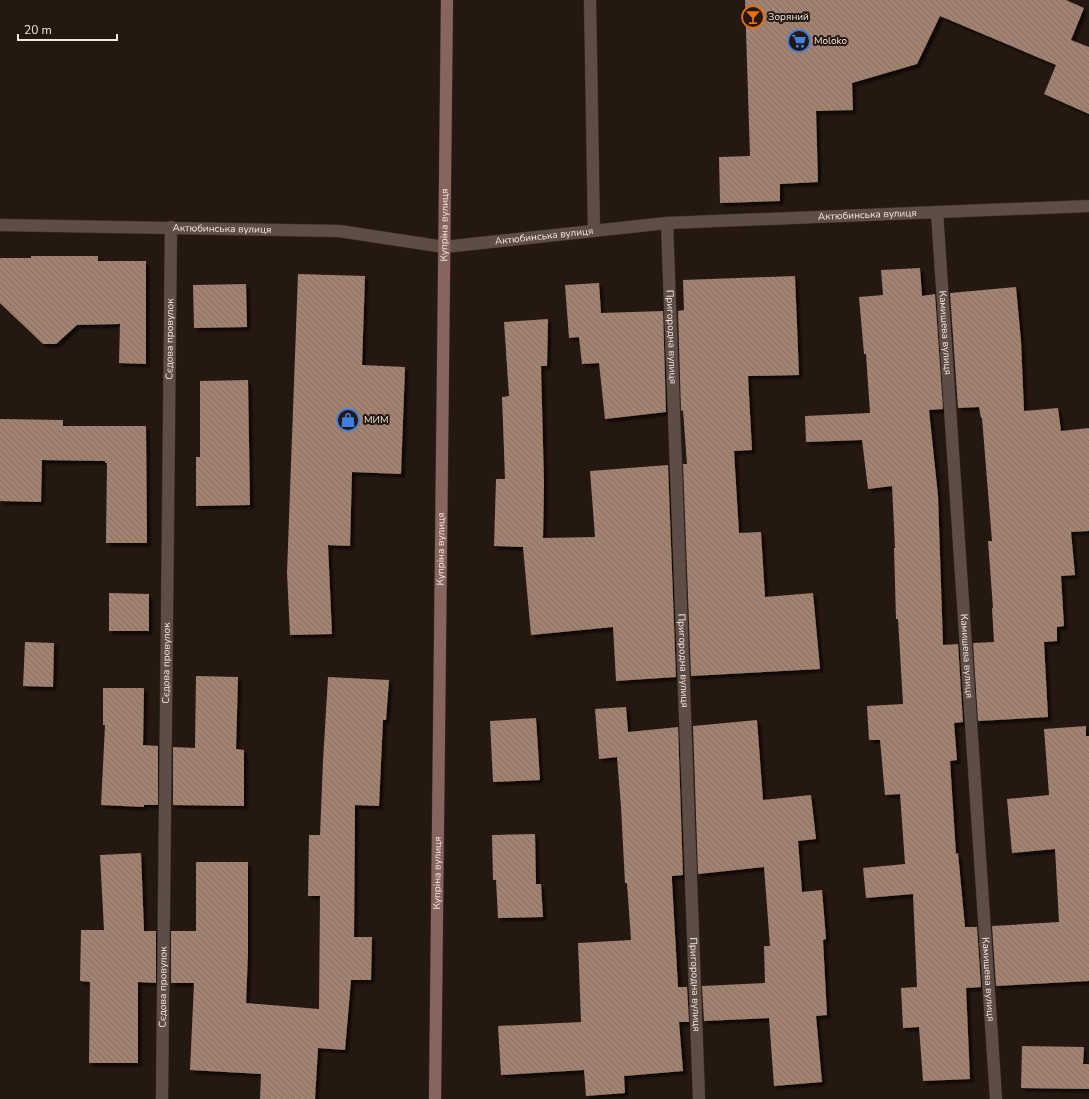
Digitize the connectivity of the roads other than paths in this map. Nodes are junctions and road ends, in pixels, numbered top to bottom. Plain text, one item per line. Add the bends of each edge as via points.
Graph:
1 (447, 0) edge
2 (590, 0) edge
3 (1089, 206) edge
4 (937, 212) junction
5 (667, 223) junction
6 (0, 225) edge
7 (171, 227) junction
8 (594, 231) junction
9 (444, 247) junction
10 (162, 1099) edge
11 (435, 1099) edge
12 (699, 1099) edge
13 (996, 1099) edge

1 - 9 main road, Купріна вулиця
2 - 8 street
3 - 4 street, Актюбинська вулиця
4 - 5 street, Актюбинська вулиця
4 - 13 street, Камишева вулиця
5 - 8 street, Актюбинська вулиця
5 - 12 street, Пригородна вулиця
6 - 7 street, Актюбинська вулиця
7 - 9 street, Актюбинська вулиця via 339,231
7 - 10 street, Сєдова провулок
8 - 9 street, Актюбинська вулиця
9 - 11 main road, Купріна вулиця

